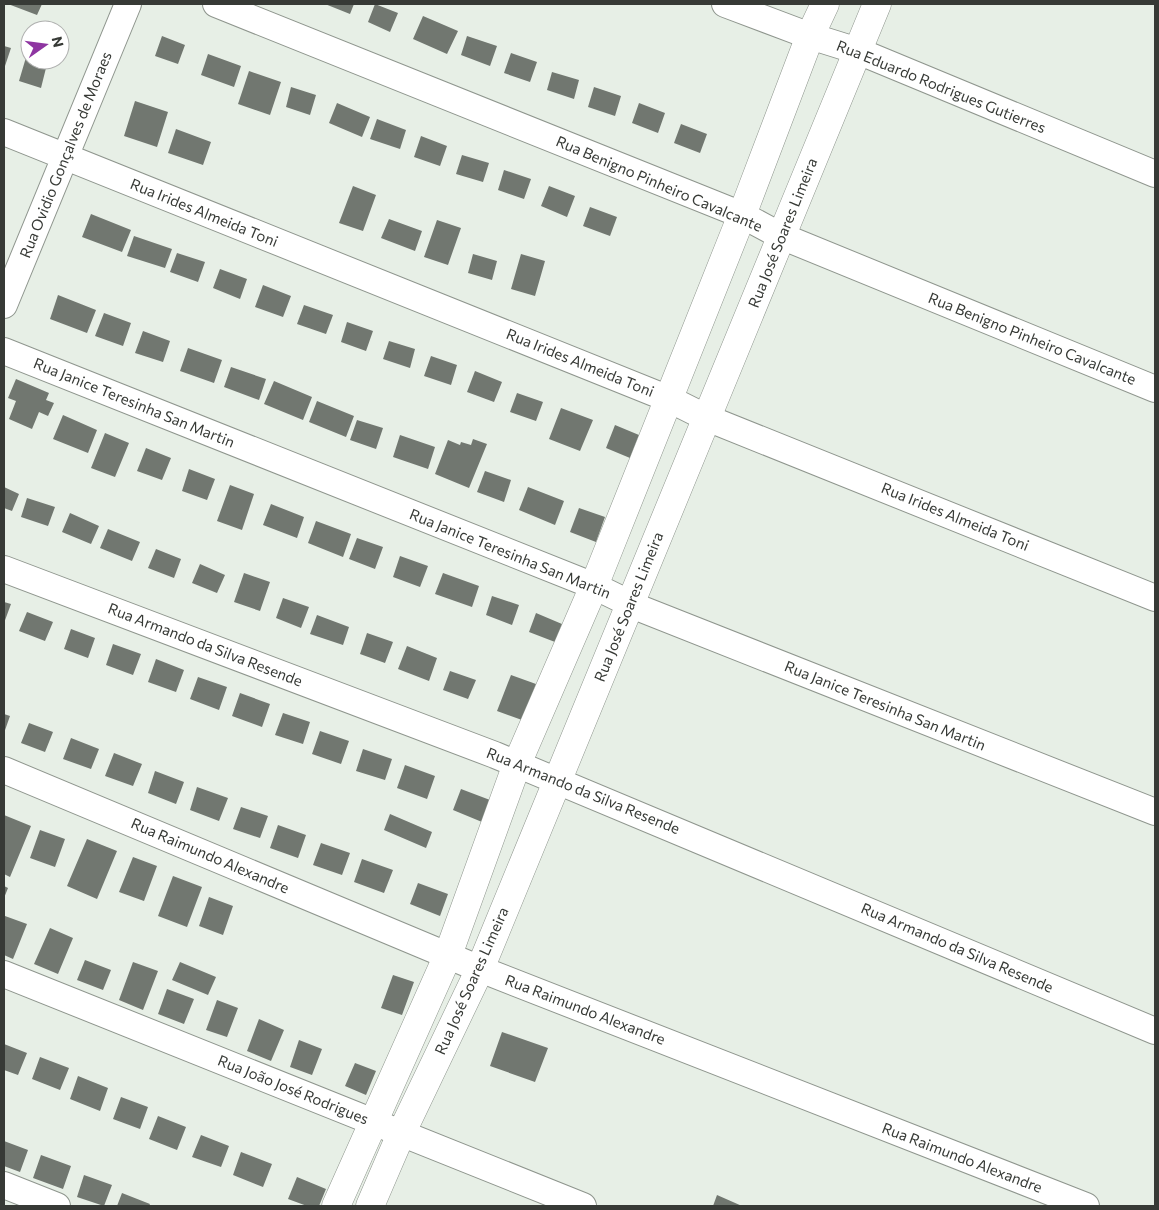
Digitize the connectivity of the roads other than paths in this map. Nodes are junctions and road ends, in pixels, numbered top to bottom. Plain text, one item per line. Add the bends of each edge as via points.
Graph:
1 (128, 4) edge
2 (216, 4) edge
3 (725, 4) edge
4 (825, 4) edge
5 (877, 4) edge
6 (810, 36) junction
7 (858, 51) junction
8 (4, 132) edge
9 (65, 158) junction
10 (1155, 174) edge
11 (742, 215) junction
12 (781, 236) junction
13 (4, 305) edge
14 (4, 351) edge
15 (1155, 389) edge
16 (669, 399) junction
17 (707, 418) junction
18 (4, 569) edge
19 (594, 586) junction
20 (1155, 598) edge
21 (630, 605) junction
22 (517, 764) junction
23 (4, 770) edge
24 (558, 781) junction
25 (1155, 812) edge
26 (448, 955) junction
27 (480, 969) junction
28 (4, 974) edge
29 (1155, 1031) edge
30 (374, 1122) junction
31 (401, 1134) junction
32 (4, 1185) edge
33 (57, 1206) edge
34 (336, 1206) edge
35 (370, 1206) edge
36 (583, 1206) edge
37 (1086, 1206) edge

1 - 9 street, Rua Ovidio Gonçalves de Moraes
2 - 11 street, Rua Benigno Pinheiro Cavalcante
3 - 6 street, Rua Eduardo Rodrigues Gutierres
4 - 6 street
5 - 7 street, Rua José Soares Limeira
6 - 7 street, Rua Eduardo Rodrigues Gutierres
6 - 11 street
7 - 10 street, Rua Eduardo Rodrigues Gutierres
7 - 12 street, Rua José Soares Limeira
8 - 9 street, Rua Irides Almeida Toni
9 - 13 street, Rua Ovidio Gonçalves de Moraes
9 - 16 street, Rua Irides Almeida Toni
11 - 12 street, Rua Benigno Pinheiro Cavalcante
11 - 16 street
12 - 15 street, Rua Benigno Pinheiro Cavalcante
12 - 17 street, Rua José Soares Limeira
14 - 19 street, Rua Janice Teresinha San Martin
16 - 17 street, Rua Irides Almeida Toni
16 - 19 street
17 - 20 street, Rua Irides Almeida Toni
17 - 21 street, Rua José Soares Limeira
18 - 22 street, Rua Armando da Silva Resende
19 - 21 street, Rua Janice Teresinha San Martin
19 - 22 street
21 - 24 street, Rua José Soares Limeira
21 - 25 street, Rua Janice Teresinha San Martin
22 - 24 street, Rua Armando da Silva Resende
22 - 26 street
23 - 26 street, Rua Raimundo Alexandre
24 - 27 street, Rua José Soares Limeira
24 - 29 street, Rua Armando da Silva Resende
26 - 27 street, Rua Raimundo Alexandre
26 - 30 street
27 - 31 street, Rua José Soares Limeira
27 - 37 street, Rua Raimundo Alexandre
28 - 30 street, Rua João José Rodrigues
30 - 31 street, Rua João José Rodrigues
30 - 34 street
31 - 35 street, Rua José Soares Limeira
31 - 36 street, Rua João José Rodrigues
32 - 33 street

